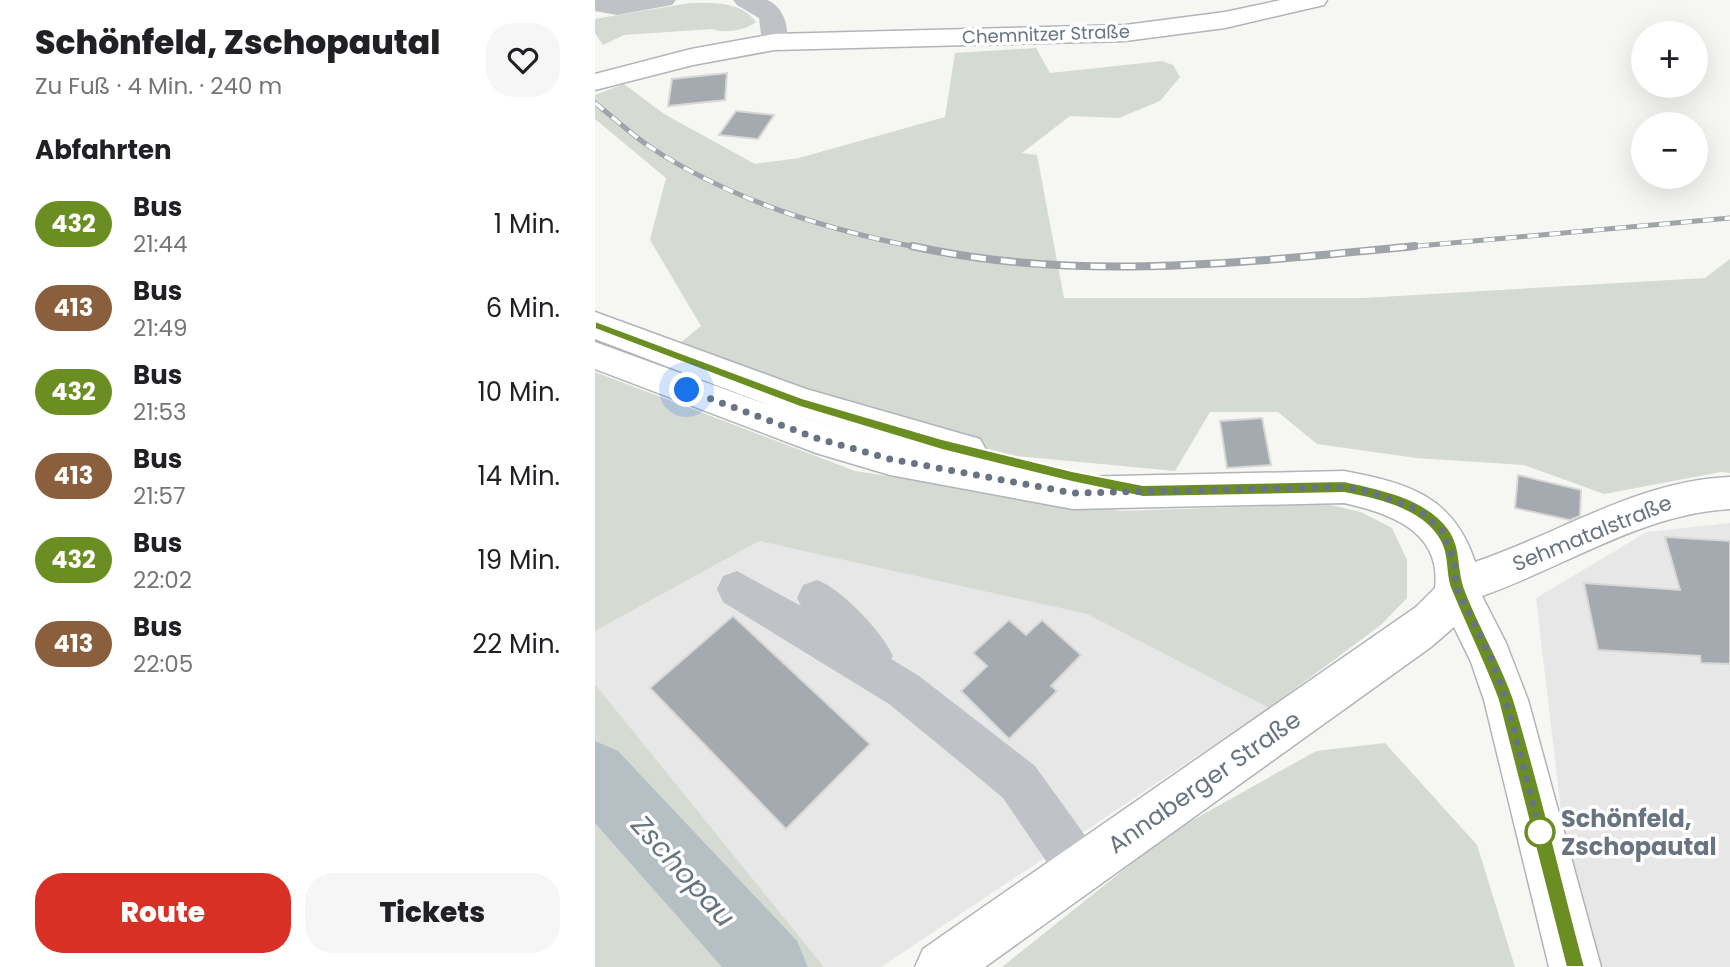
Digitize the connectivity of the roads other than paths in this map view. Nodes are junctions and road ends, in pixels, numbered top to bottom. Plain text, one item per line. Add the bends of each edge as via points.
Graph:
1 (664, 0) edge
2 (745, 0) edge
3 (1315, 0) edge
4 (595, 4) edge
5 (774, 42) junction
6 (602, 69) edge
7 (595, 326) edge
8 (595, 355) edge
9 (1143, 491) junction
10 (1730, 494) edge
11 (1456, 587) junction
12 (737, 589) dead end
13 (817, 597) dead end
14 (904, 691) junction
15 (1080, 869) junction
16 (941, 967) edge
17 (1575, 967) edge

1 - 4 street via 617,8
2 - 5 street via 769,12 777,26
3 - 5 main road, Chemnitzer Straße via 1226,20 1125,33
5 - 6 main road, Chemnitzer Straße
7 - 9 main road via 800,402 879,426
8 - 9 main road via 816,438 890,459 1073,493
9 - 11 main road via 1317,487 1367,491 1431,519 1449,545
10 - 11 main road, Sehmatalstraße via 1681,497 1637,510 1529,561
11 - 15 main road, Annaberger Straße via 1442,611 1422,627
11 - 17 main road via 1506,700
12 - 14 street
13 - 14 street
14 - 15 street via 1020,782
15 - 16 main road, Annaberger Straße

